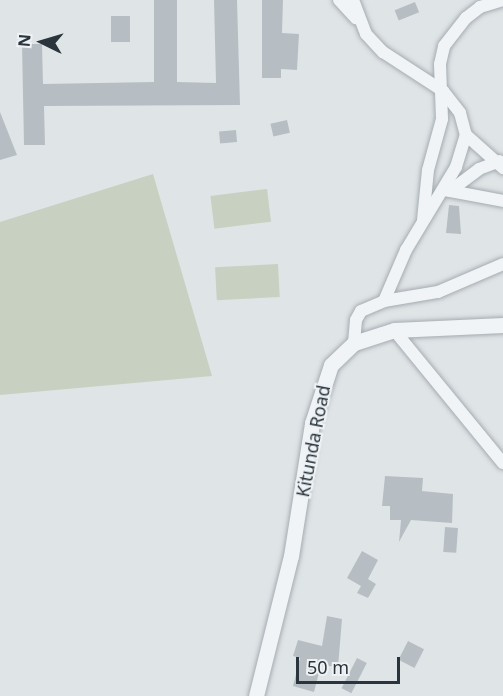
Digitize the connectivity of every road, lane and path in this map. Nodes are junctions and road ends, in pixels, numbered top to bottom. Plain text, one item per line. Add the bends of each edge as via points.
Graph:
1 (339, 0) edge
2 (353, 0) edge
3 (503, 0) edge
4 (358, 22) junction
5 (443, 91) junction
6 (466, 135) junction
7 (500, 163) edge
8 (447, 190) junction
9 (503, 201) edge
10 (423, 220) junction
11 (503, 264) edge
12 (384, 301) junction
13 (503, 325) edge
14 (394, 330) junction
15 (354, 343) junction
16 (503, 463) edge
17 (256, 696) edge

1 - 4 street
2 - 4 street
3 - 5 street via 480,7 444,46 440,64
4 - 5 street via 383,52
5 - 6 street via 460,113
5 - 10 street via 442,119 428,170
6 - 7 street
6 - 8 street
7 - 8 street via 467,176
8 - 9 street
8 - 10 street
10 - 12 street
11 - 12 street via 438,292
12 - 15 street via 361,311
13 - 14 street, Kitunda Road
14 - 15 street, Kitunda Road
14 - 16 street
15 - 17 street, Kitunda Road via 331,365 319,397 291,556

